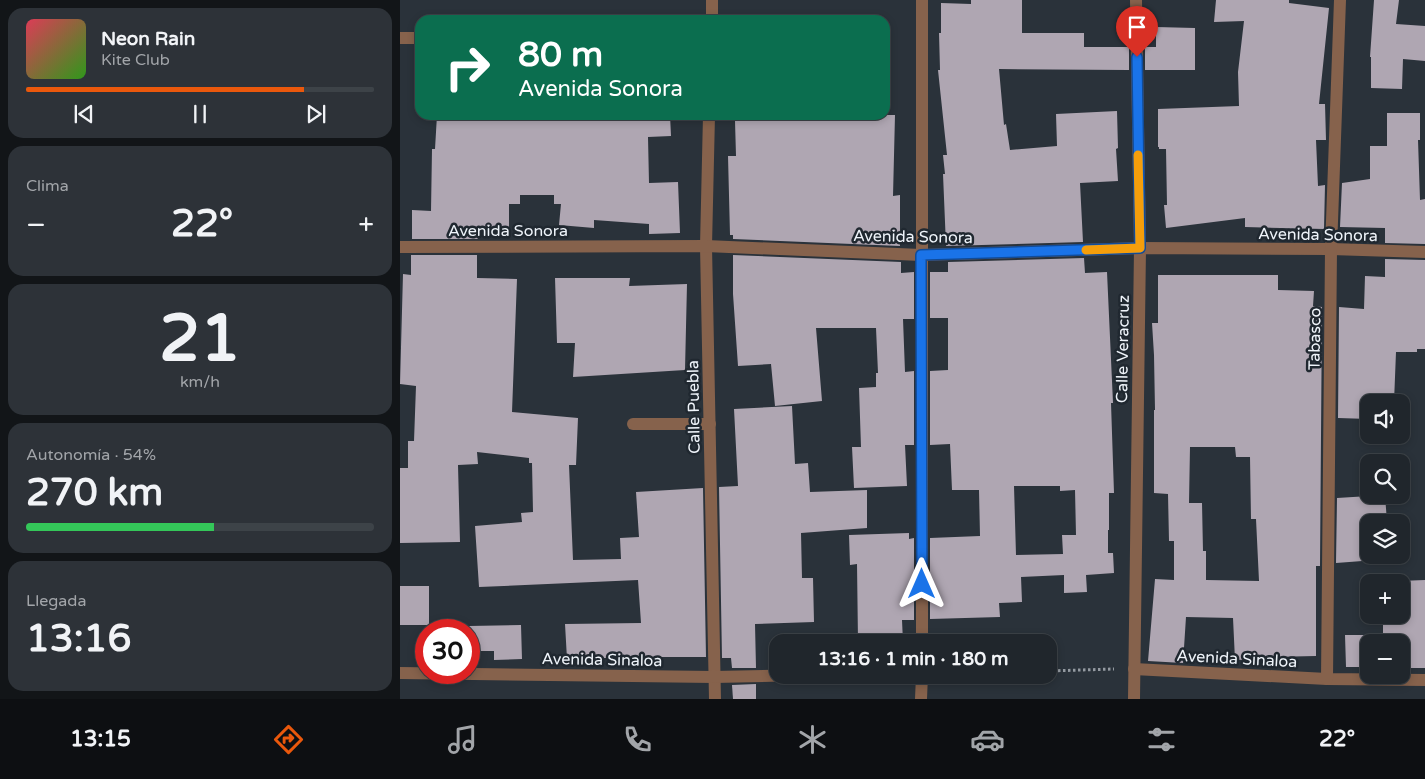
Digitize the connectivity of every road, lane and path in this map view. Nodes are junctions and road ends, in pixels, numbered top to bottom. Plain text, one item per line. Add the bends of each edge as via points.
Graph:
1 (712, 0) edge
2 (922, 0) edge
3 (1136, 0) edge
4 (1340, 0) edge
5 (712, 15) edge
6 (400, 38) edge
7 (415, 38) edge
8 (709, 120) edge
9 (706, 246) junction
10 (400, 247) edge
11 (1140, 248) junction
12 (1331, 249) junction
13 (1425, 252) edge
14 (921, 255) junction
15 (633, 424) dead end
16 (710, 424) junction
17 (922, 634) edge
18 (1134, 669) junction
19 (1057, 671) edge
20 (400, 672) edge
21 (769, 675) edge
22 (714, 676) junction
23 (1326, 680) junction
24 (1425, 680) edge
25 (922, 684) edge
26 (714, 699) edge
27 (921, 699) edge
28 (1134, 699) edge

1 - 5 street
2 - 14 street
3 - 11 street, Calle Veracruz
4 - 12 street, Tabasco
6 - 7 street
8 - 9 street, Calle Puebla
9 - 10 street, Avenida Sonora
9 - 14 street, Avenida Sonora
9 - 16 street, Calle Puebla
11 - 12 street, Avenida Sonora
11 - 14 street, Avenida Sonora
11 - 18 street, Calle Veracruz
12 - 13 street, Avenida Sonora
12 - 23 street, Tabasco
14 - 17 street
15 - 16 street
16 - 22 street, Calle Puebla
18 - 19 path
18 - 23 street, Avenida Sinaloa
18 - 28 street, Calle Veracruz
20 - 22 street, Avenida Sinaloa
21 - 22 street, Avenida Sinaloa
22 - 26 street, Calle Puebla
23 - 24 street, Avenida Sinaloa
25 - 27 street

